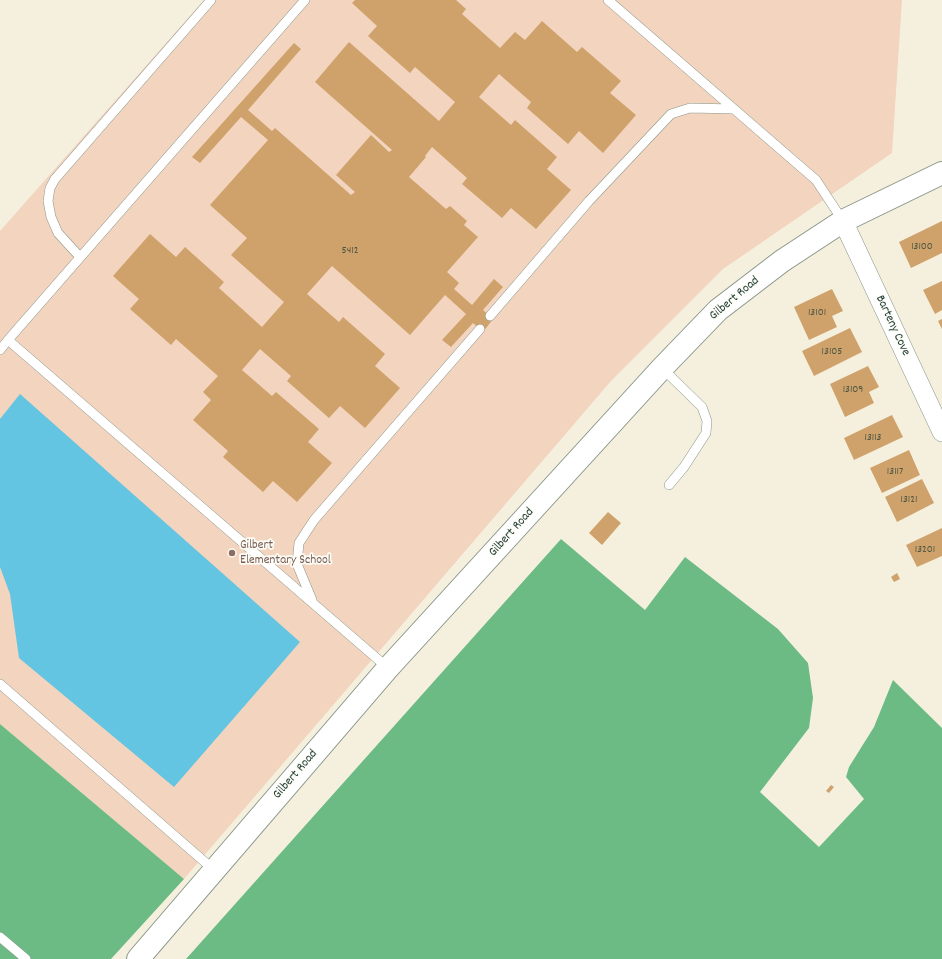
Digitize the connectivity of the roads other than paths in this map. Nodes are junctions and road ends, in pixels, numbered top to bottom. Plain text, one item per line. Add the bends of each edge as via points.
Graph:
1 (211, 0) edge
2 (305, 0) edge
3 (608, 0) edge
4 (734, 109) junction
5 (942, 173) edge
6 (843, 221) junction
7 (80, 257) junction
8 (490, 316) dead end
9 (480, 329) dead end
10 (8, 340) junction
11 (0, 350) edge
12 (662, 368) junction
13 (942, 432) edge
14 (669, 485) dead end
15 (313, 603) junction
16 (388, 668) junction
17 (0, 684) edge
18 (214, 870) junction
19 (0, 936) edge
20 (26, 959) edge
21 (138, 959) edge

1 - 7 lane via 55,179 50,188 48,201 51,217 58,233
2 - 7 lane
3 - 4 lane
4 - 6 lane via 816,180
4 - 8 lane via 690,108 671,114 589,201
5 - 6 street, Gilbert Road
6 - 12 street, Gilbert Road via 782,261 718,310
6 - 13 street, Barteny Cove
7 - 10 lane
9 - 15 lane via 314,520 299,543 297,564
10 - 11 lane
10 - 15 lane
12 - 14 lane via 702,407 708,421 706,433
12 - 16 street, Gilbert Road
15 - 16 lane
16 - 18 street, Gilbert Road
17 - 18 lane
18 - 21 street, Gilbert Road
19 - 20 lane

